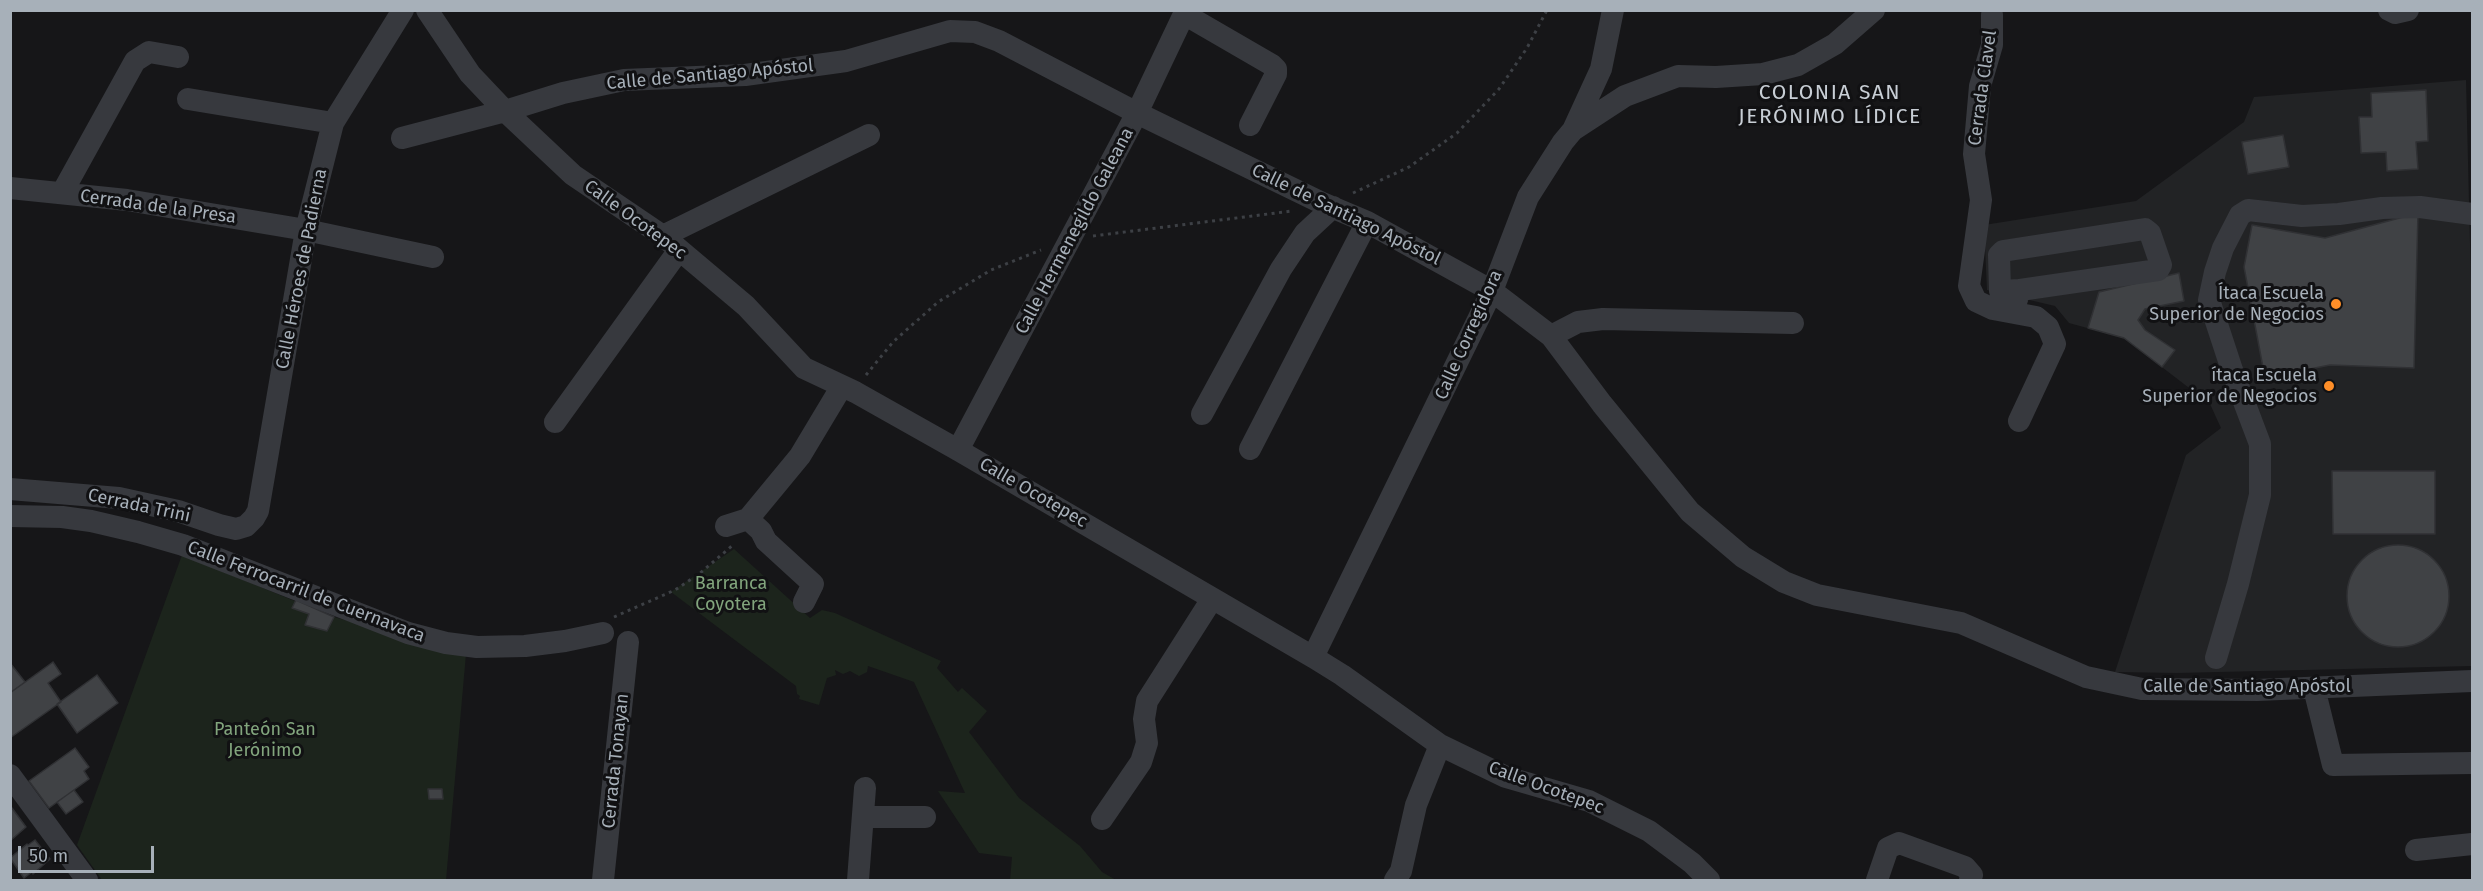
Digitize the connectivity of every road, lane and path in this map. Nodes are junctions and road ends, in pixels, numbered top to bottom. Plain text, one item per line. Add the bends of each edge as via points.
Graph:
1 (403, 10) edge
2 (427, 10) edge
3 (1547, 10) edge
4 (1613, 10) edge
5 (1874, 10) edge
6 (2389, 10) edge
7 (2408, 10) edge
8 (1185, 12) edge
9 (1997, 12) edge
10 (178, 57) dead end
11 (188, 99) dead end
12 (505, 111) junction
13 (1137, 113) junction
14 (333, 123) junction
15 (1250, 125) dead end
16 (1573, 130) junction
17 (869, 135) dead end
18 (402, 138) dead end
19 (10, 188) edge
20 (62, 193) junction
21 (1341, 201) junction
22 (1301, 208) dead end
23 (2472, 214) edge
24 (1367, 222) junction
25 (306, 230) junction
26 (1089, 237) dead end
27 (671, 243) junction
28 (1048, 248) dead end
29 (433, 257) dead end
30 (2020, 290) junction
31 (1492, 291) junction
32 (2013, 312) junction
33 (1793, 323) dead end
34 (1551, 336) junction
35 (852, 384) junction
36 (1202, 414) dead end
37 (2019, 422) dead end
38 (555, 423) dead end
39 (1250, 448) dead end
40 (958, 450) junction
41 (10, 489) edge
42 (258, 511) joint
43 (10, 516) edge
44 (748, 519) junction
45 (731, 534) joint
46 (1212, 598) junction
47 (804, 602) dead end
48 (606, 626) joint
49 (628, 642) dead end
50 (1313, 657) junction
51 (2216, 658) dead end
52 (2472, 681) edge
53 (2314, 688) junction
54 (1440, 745) junction
55 (2472, 763) edge
56 (14, 788) edge
57 (865, 788) dead end
58 (924, 817) dead end
59 (863, 818) junction
60 (1102, 819) dead end
61 (2472, 844) edge
62 (2416, 850) dead end
63 (87, 880) edge
64 (603, 880) edge
65 (858, 880) edge
66 (1395, 880) edge
67 (1709, 880) edge
68 (1877, 880) edge
69 (1970, 880) edge

1 - 14 street, Calle Héroes de Padierna
2 - 12 street, Calle Ocotepec via 470,74
3 - 21 path via 1499,89 1456,133 1409,167
4 - 16 street, Calle Corregidora via 1601,69
5 - 16 street via 1835,44 1798,65 1763,74 1678,76 1624,96
6 - 7 street
8 - 13 street, Calle Hermenegildo Galeana
8 - 15 street via 1276,69
9 - 32 street, Cerrada Clavel via 1980,86 1974,154 1981,200 1969,286 1976,301
10 - 20 street via 149,52 135,61
11 - 14 street
12 - 13 street, Calle de Santiago Apóstol via 624,80 745,75 846,61 950,31 975,32 999,41
12 - 18 street, Calle de Santiago Apóstol
12 - 27 street, Calle Ocotepec via 573,175
13 - 21 street, Calle de Santiago Apóstol
13 - 40 street, Calle Hermenegildo Galeana
14 - 25 street, Calle Héroes de Padierna
16 - 31 street, Calle Corregidora via 1528,197
17 - 27 street
19 - 20 street, Cerrada de la Presa
20 - 25 street, Cerrada de la Presa
21 - 24 street, Calle de Santiago Apóstol
21 - 36 street via 1305,233 1281,268
22 - 26 path
23 - 51 street via 2420,207 2302,216 2248,210 2240,214 2223,248 2209,300 2260,444 2260,495
24 - 31 street, Calle de Santiago Apóstol
24 - 39 street
25 - 29 street, Cerrada de la Presa
25 - 42 street, Calle Héroes de Padierna
27 - 35 street, Calle Ocotepec via 746,306 804,368
27 - 38 street
28 - 35 path via 991,270 938,302
30 - 30 street via 2000,291 1999,255 2003,251 2145,230 2150,233 2161,265 2158,270
30 - 32 street
31 - 34 street, Calle de Santiago Apóstol
31 - 50 street, Calle Corregidora
32 - 37 street, Cerrada Clavel via 2036,317 2048,327 2055,344
33 - 34 street via 1602,319 1578,322
34 - 53 street, Calle de Santiago Apóstol via 1690,512 1743,557 1784,582 1817,596 1961,623 2086,677 2142,689
35 - 40 street, Calle Ocotepec
35 - 44 street
40 - 46 street, Calle Ocotepec
41 - 42 street, Cerrada Trini via 120,498 236,529 246,526
43 - 48 street, Calle Ferrocarril de Cuernavaca via 91,521 183,545 397,629 446,643 525,646 565,641
44 - 45 street
44 - 47 street via 813,584
45 - 48 path via 699,574
46 - 50 street, Calle Ocotepec
46 - 60 street via 1147,701 1147,743 1141,762
49 - 64 street, Cerrada Tonayan
50 - 54 street, Calle Ocotepec
52 - 53 street, Calle de Santiago Apóstol
53 - 55 street via 2331,763 2335,766
54 - 66 street via 1416,805 1401,871
54 - 67 street, Calle Ocotepec via 1506,777 1589,801 1649,831
56 - 63 street
57 - 59 street
58 - 59 street
59 - 65 street
61 - 62 street
68 - 69 street via 1888,848 1899,843 1965,867 1972,875

